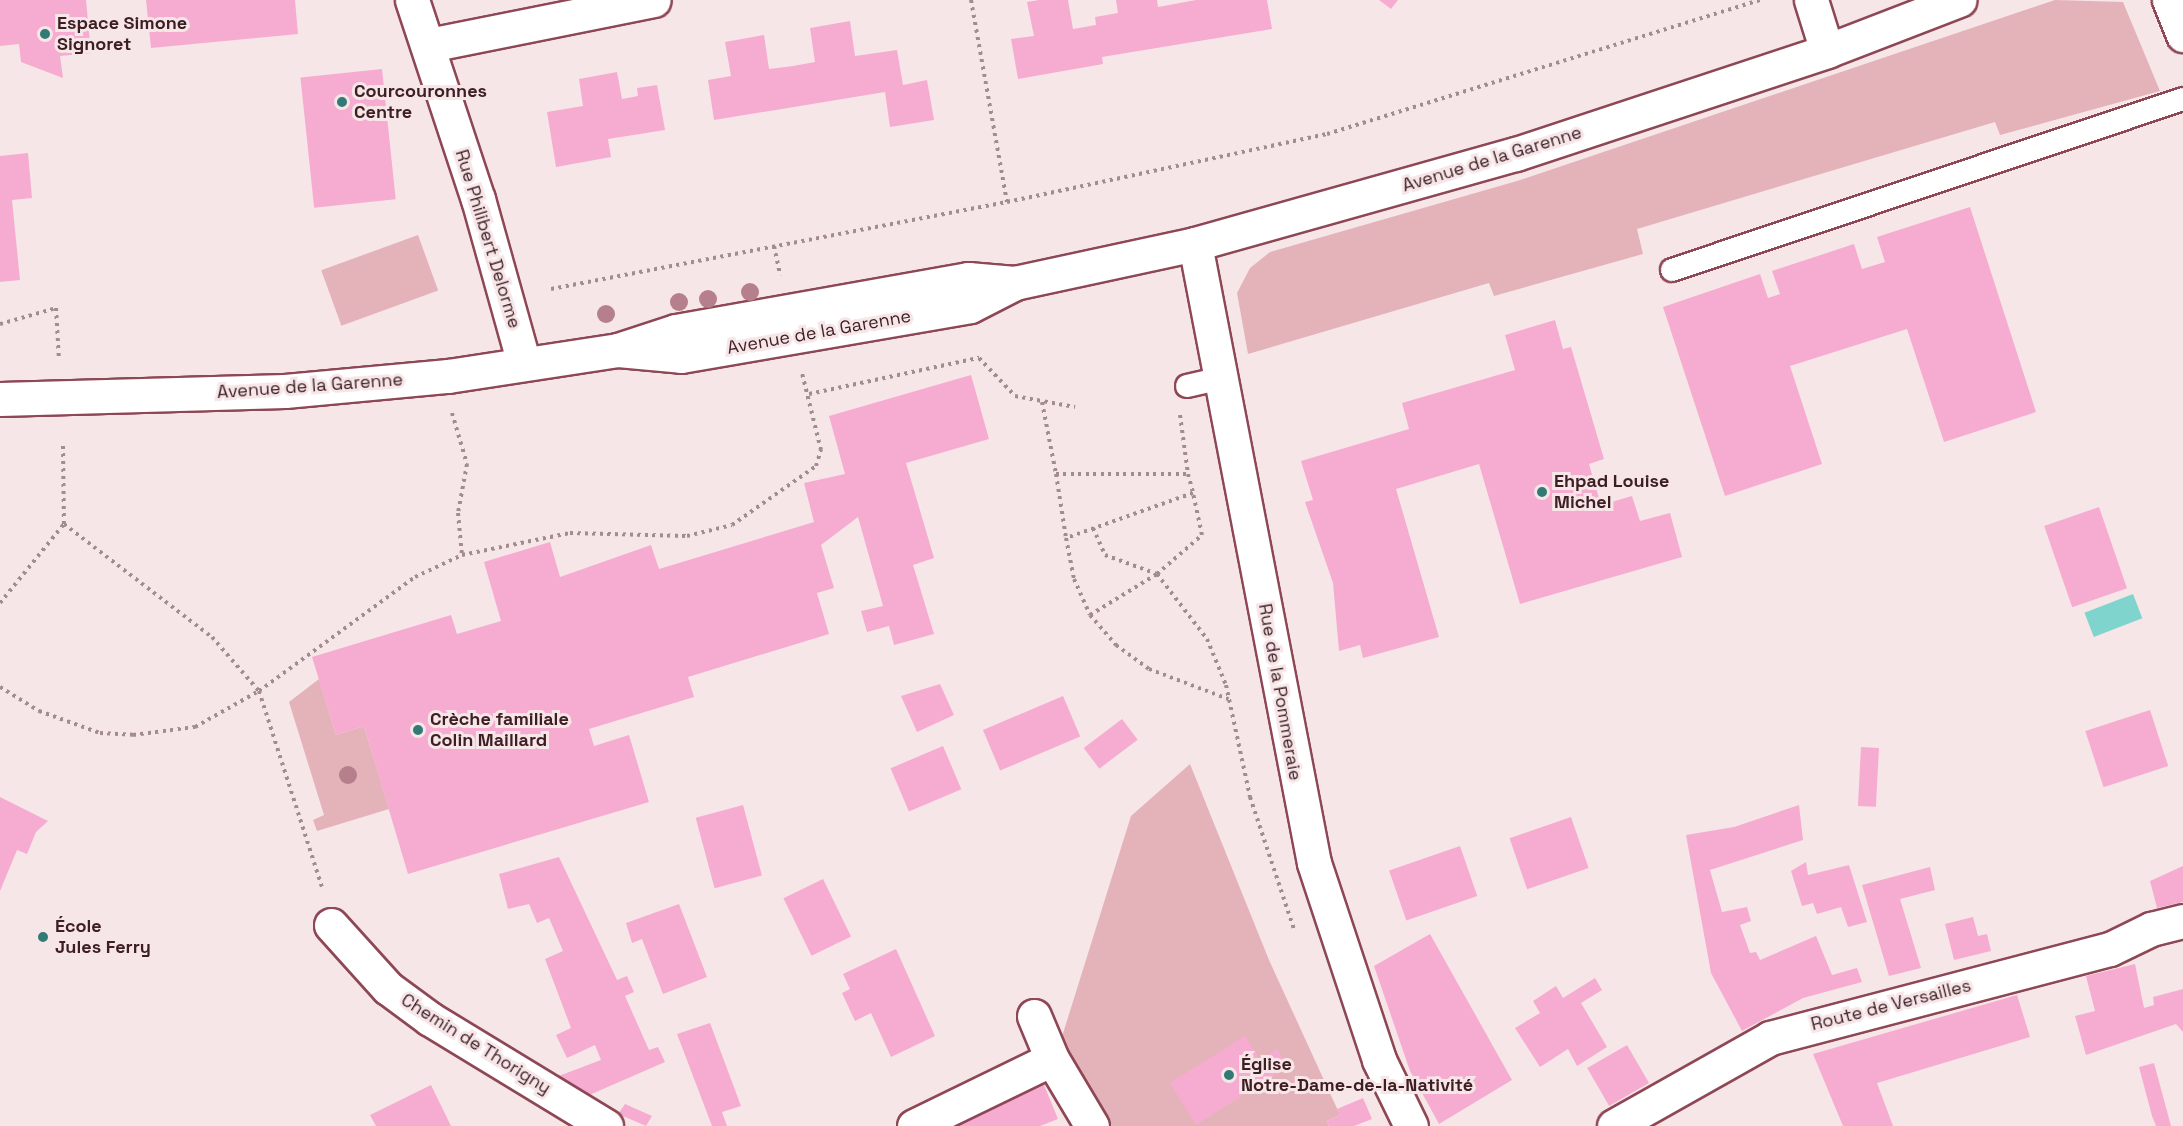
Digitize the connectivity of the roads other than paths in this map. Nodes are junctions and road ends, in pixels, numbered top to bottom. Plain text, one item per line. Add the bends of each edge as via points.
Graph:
1 (412, 0) edge
2 (654, 0) edge
3 (1811, 0) edge
4 (1959, 0) edge
5 (2169, 0) edge
6 (2183, 35) edge
7 (429, 45) junction
8 (1827, 51) junction
9 (2183, 99) edge
10 (1195, 244) junction
11 (1672, 270) dead end
12 (524, 364) junction
13 (1223, 378) junction
14 (1183, 396) road end
15 (0, 399) edge
16 (2183, 921) edge
17 (331, 925) road end
18 (1034, 1016) dead end
19 (1052, 1059) junction
20 (606, 1126) edge
21 (914, 1126) edge
22 (1092, 1126) edge
23 (1411, 1126) edge
24 (1614, 1126) edge

1 - 7 street, Rue Philibert Delorme
2 - 7 street
3 - 8 street
4 - 8 street, Avenue de la Garenne
5 - 6 street
7 - 12 street, Rue Philibert Delorme
8 - 10 street, Avenue de la Garenne via 1516,154
9 - 11 lane
10 - 12 street, Avenue de la Garenne via 1015,283 970,306 792,338 681,356 618,350
10 - 13 street, Rue de la Pommeraie
12 - 15 street, Avenue de la Garenne via 285,391
13 - 14 lane
13 - 23 street, Rue de la Pommeraie via 1314,863 1379,1060
16 - 24 street, Route de Versailles via 2099,952 1770,1038
17 - 20 street, Chemin de Thorigny via 388,988 430,1019
18 - 19 street
19 - 21 street
19 - 22 street

